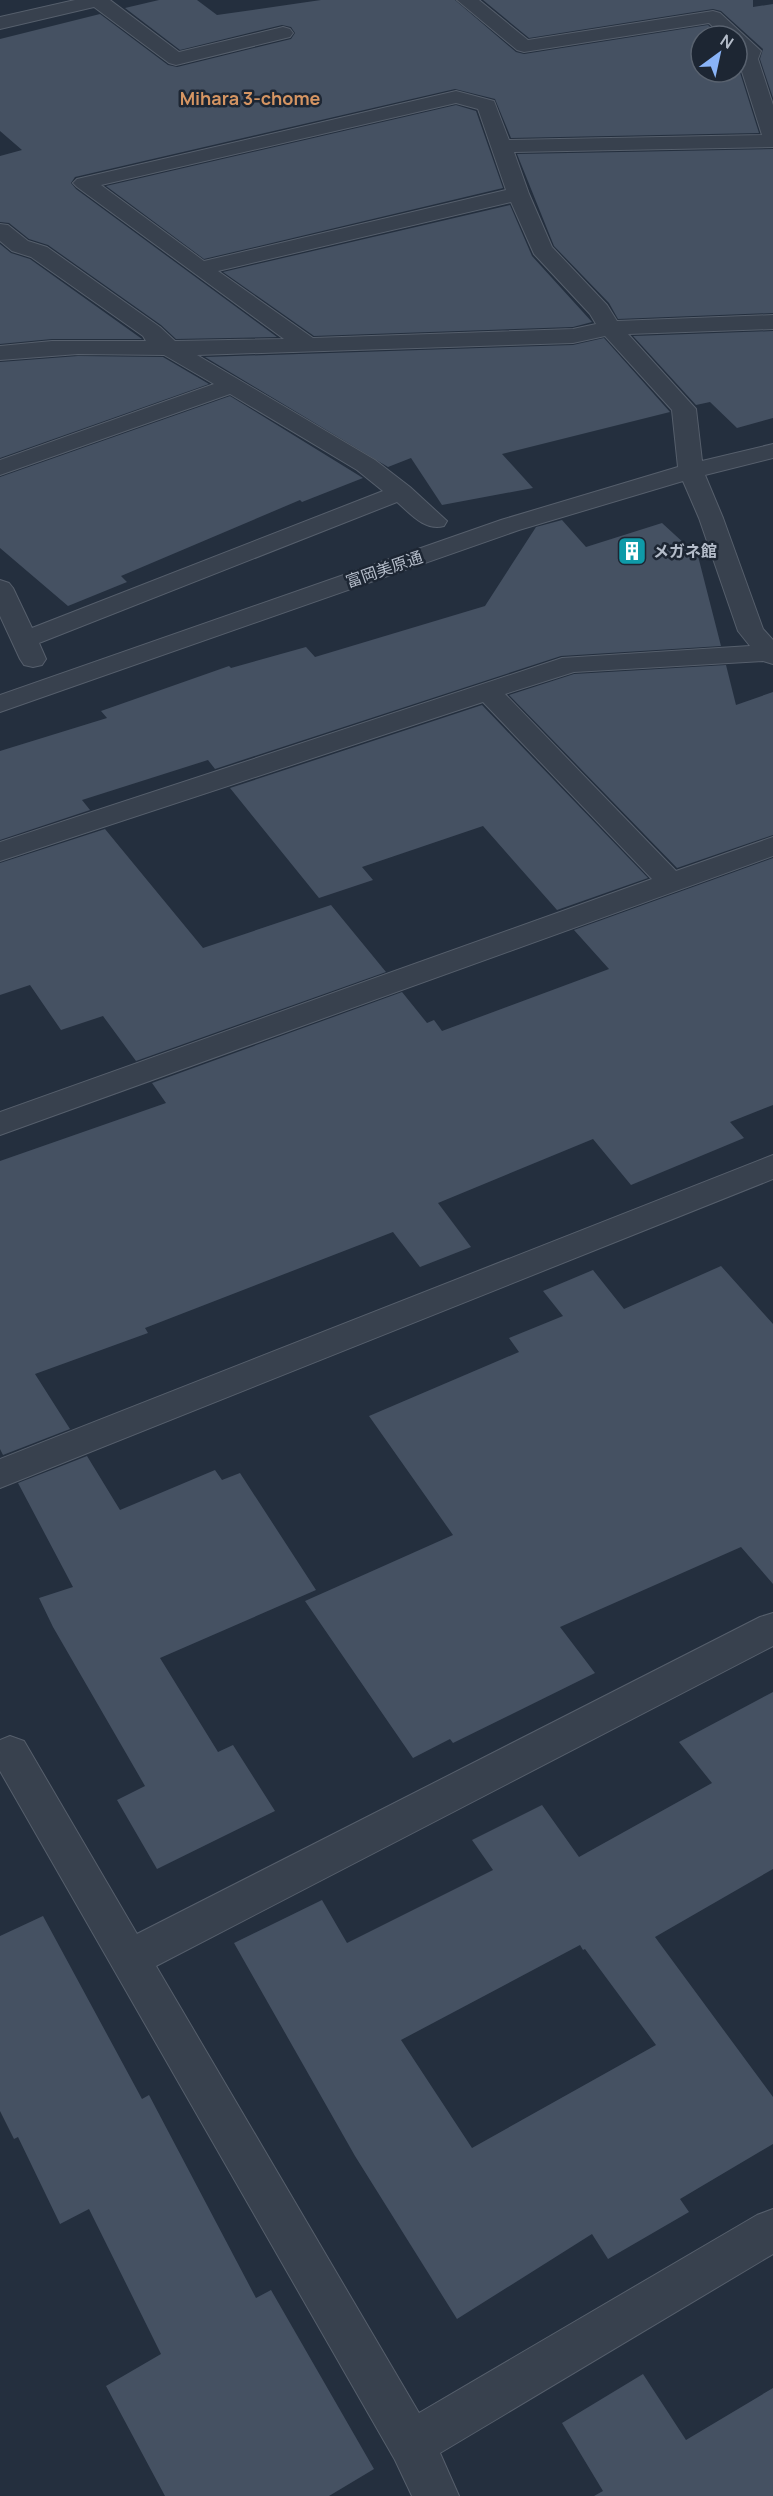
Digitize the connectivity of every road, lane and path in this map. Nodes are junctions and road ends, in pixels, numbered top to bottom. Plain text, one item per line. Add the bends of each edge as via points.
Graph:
1 (99, 0) edge
2 (467, 0) edge
3 (69, 3) edge
4 (0, 23) edge
5 (721, 24) edge
6 (283, 33) dead end
7 (749, 62) edge
8 (773, 139) edge
9 (503, 146) junction
10 (518, 194) junction
11 (0, 230) edge
12 (10, 249) edge
13 (200, 269) junction
14 (773, 322) edge
15 (610, 328) junction
16 (309, 346) junction
17 (169, 348) junction
18 (0, 354) edge
19 (231, 386) junction
20 (773, 452) edge
21 (0, 468) edge
22 (691, 471) junction
23 (401, 492) junction
24 (435, 521) dead end
25 (0, 588) edge
26 (771, 655) edge
27 (488, 692) junction
28 (0, 704) edge
29 (773, 846) edge
30 (0, 852) edge
31 (671, 882) junction
32 (0, 1124) edge
33 (773, 1166) edge
34 (0, 1474) edge
35 (773, 1628) edge
36 (10, 1753) dead end
37 (129, 1959) junction
38 (773, 2230) edge
39 (411, 2444) junction
40 (435, 2496) edge

1 - 3 street
1 - 6 street via 177,59
2 - 5 street via 524,46 713,17
3 - 4 street
7 - 8 street
8 - 9 street
9 - 10 street
9 - 13 street via 487,105 456,97 84,183
10 - 13 street
10 - 15 street via 542,249 599,310
11 - 12 street
12 - 17 street via 39,252
13 - 16 street
14 - 15 street
15 - 16 street via 573,336
15 - 22 street via 684,409
16 - 17 street
17 - 18 street via 89,346
17 - 19 street
19 - 21 street
19 - 23 street via 366,465
20 - 22 street, 富岡美原通
22 - 26 street via 751,631
22 - 28 street, 富岡美原通 via 510,525
23 - 24 street
23 - 25 street via 29,650
26 - 27 street via 572,664
27 - 30 street
27 - 31 street
29 - 31 street
31 - 32 street
33 - 34 street
35 - 37 street
36 - 37 street
37 - 39 street
38 - 39 street
39 - 40 street

